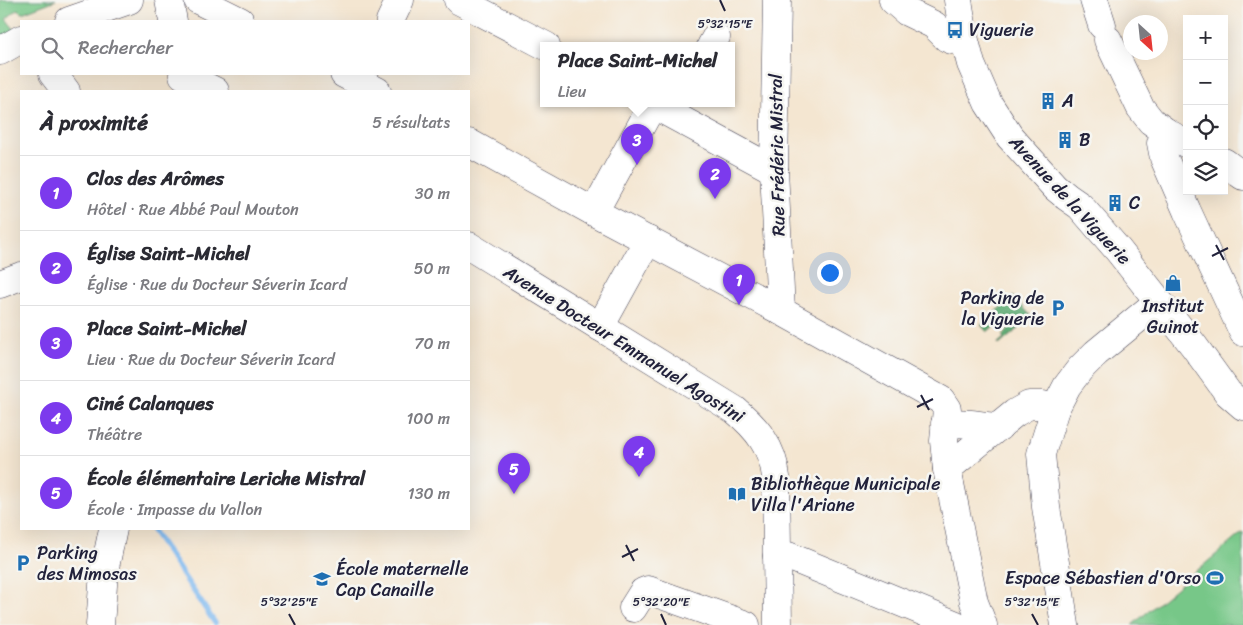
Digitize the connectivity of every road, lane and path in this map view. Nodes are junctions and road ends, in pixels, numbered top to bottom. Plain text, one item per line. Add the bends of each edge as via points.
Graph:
1 (129, 0) edge
2 (169, 0) edge
3 (400, 0) edge
4 (458, 0) edge
5 (777, 0) edge
6 (894, 0) edge
7 (958, 0) edge
8 (1094, 0) edge
9 (202, 6) edge
10 (73, 20) edge
11 (173, 20) edge
12 (237, 20) edge
13 (390, 20) edge
14 (964, 38) junction
15 (20, 40) edge
16 (540, 43) edge
17 (0, 51) edge
18 (182, 78) edge
19 (212, 90) edge
20 (650, 107) edge
21 (665, 107) edge
22 (683, 111) edge
23 (1176, 138) edge
24 (470, 144) edge
25 (1228, 165) edge
26 (774, 170) junction
27 (1243, 176) edge
28 (594, 212) junction
29 (648, 240) junction
30 (470, 247) edge
31 (20, 276) edge
32 (0, 284) edge
33 (1158, 302) junction
34 (781, 310) junction
35 (600, 327) junction
36 (1243, 332) edge
37 (1243, 406) edge
38 (1055, 409) junction
39 (946, 417) junction
40 (999, 427) junction
41 (948, 468) junction
42 (113, 530) edge
43 (777, 556) junction
44 (633, 608) dead end
45 (100, 625) edge
46 (746, 625) edge
47 (778, 625) edge
48 (956, 625) edge
49 (983, 625) edge
50 (1065, 625) edge

1 - 10 street
2 - 11 street
3 - 13 street
4 - 16 street
5 - 26 street, Rue Frédéric Mistral
6 - 14 street via 907,12 934,25 947,38
7 - 14 street, Avenue de la Viguerie
8 - 23 street via 1105,33 1140,107 1151,121
9 - 12 street
14 - 33 street, Avenue de la Viguerie via 988,103 1006,130 1055,187 1080,206
15 - 17 street
18 - 19 street
20 - 28 street
21 - 22 street
22 - 26 street
23 - 36 street via 1161,143 1164,158
24 - 28 street
25 - 27 street
26 - 34 street, Rue Frédéric Mistral
28 - 29 street
29 - 34 street
29 - 35 street
30 - 35 street, Avenue Docteur Emmanuel Agostini
31 - 32 street
33 - 37 street, Avenue de la Viguerie via 1228,393
33 - 38 street via 1080,369
34 - 39 street via 941,400
35 - 43 street, Avenue Docteur Emmanuel Agostini via 735,410 759,434 770,452 776,477
38 - 40 street via 1028,404
38 - 50 street via 1041,454
39 - 40 street via 980,426
39 - 41 street via 944,440
40 - 41 street
41 - 49 street via 974,602
42 - 45 street via 104,572
43 - 47 street, Avenue Docteur Emmanuel Agostini
43 - 48 street via 788,556
44 - 46 street via 642,592 648,590

